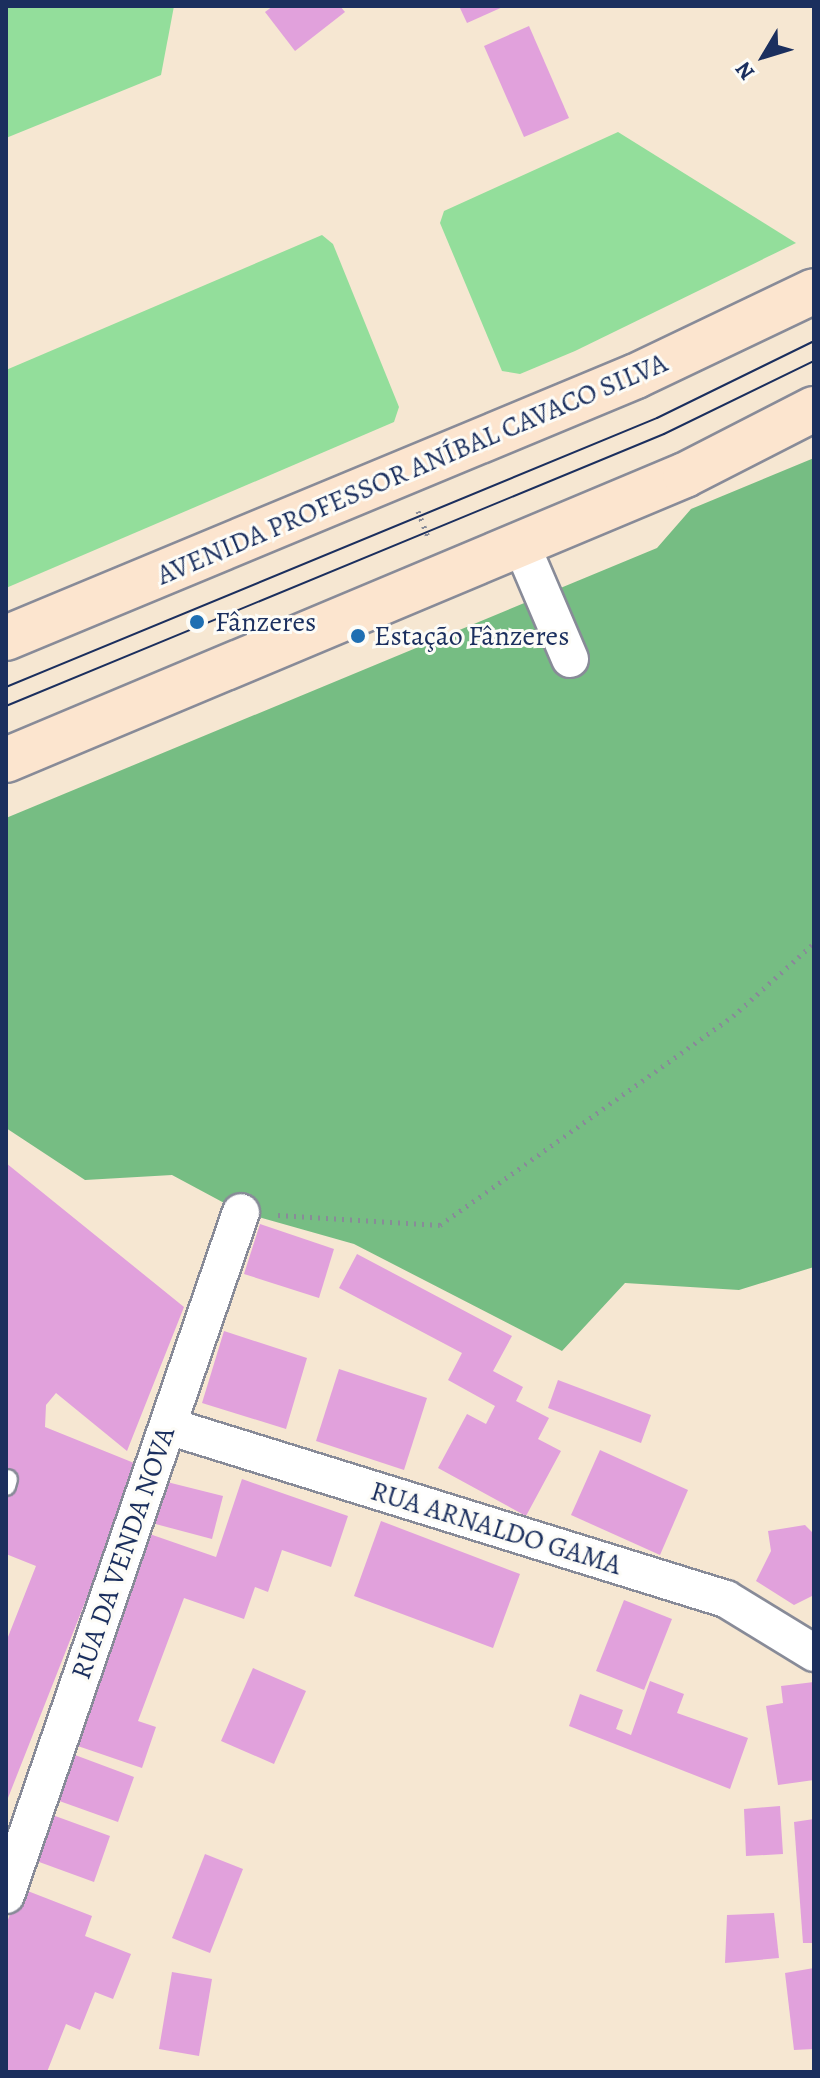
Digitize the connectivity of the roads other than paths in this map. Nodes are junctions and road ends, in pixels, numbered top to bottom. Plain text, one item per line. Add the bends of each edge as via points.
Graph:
1 (814, 291) edge
2 (814, 409) edge
3 (521, 544) junction
4 (6, 638) edge
5 (570, 659) dead end
6 (6, 760) edge
7 (241, 1212) road end
8 (168, 1426) junction
9 (814, 1653) edge
10 (13, 1852) edge
11 (6, 1895) edge

1 - 4 main road, AVENIDA PROFESSOR ANÍBAL CAVACO SILVA via 636,376
2 - 3 main road via 685,475
3 - 5 street
3 - 6 main road
7 - 8 street, RUA DA VENDA NOVA
8 - 9 street, RUA ARNALDO GAMA via 726,1599
8 - 10 street, RUA DA VENDA NOVA
10 - 11 street, RUA DA VENDA NOVA

